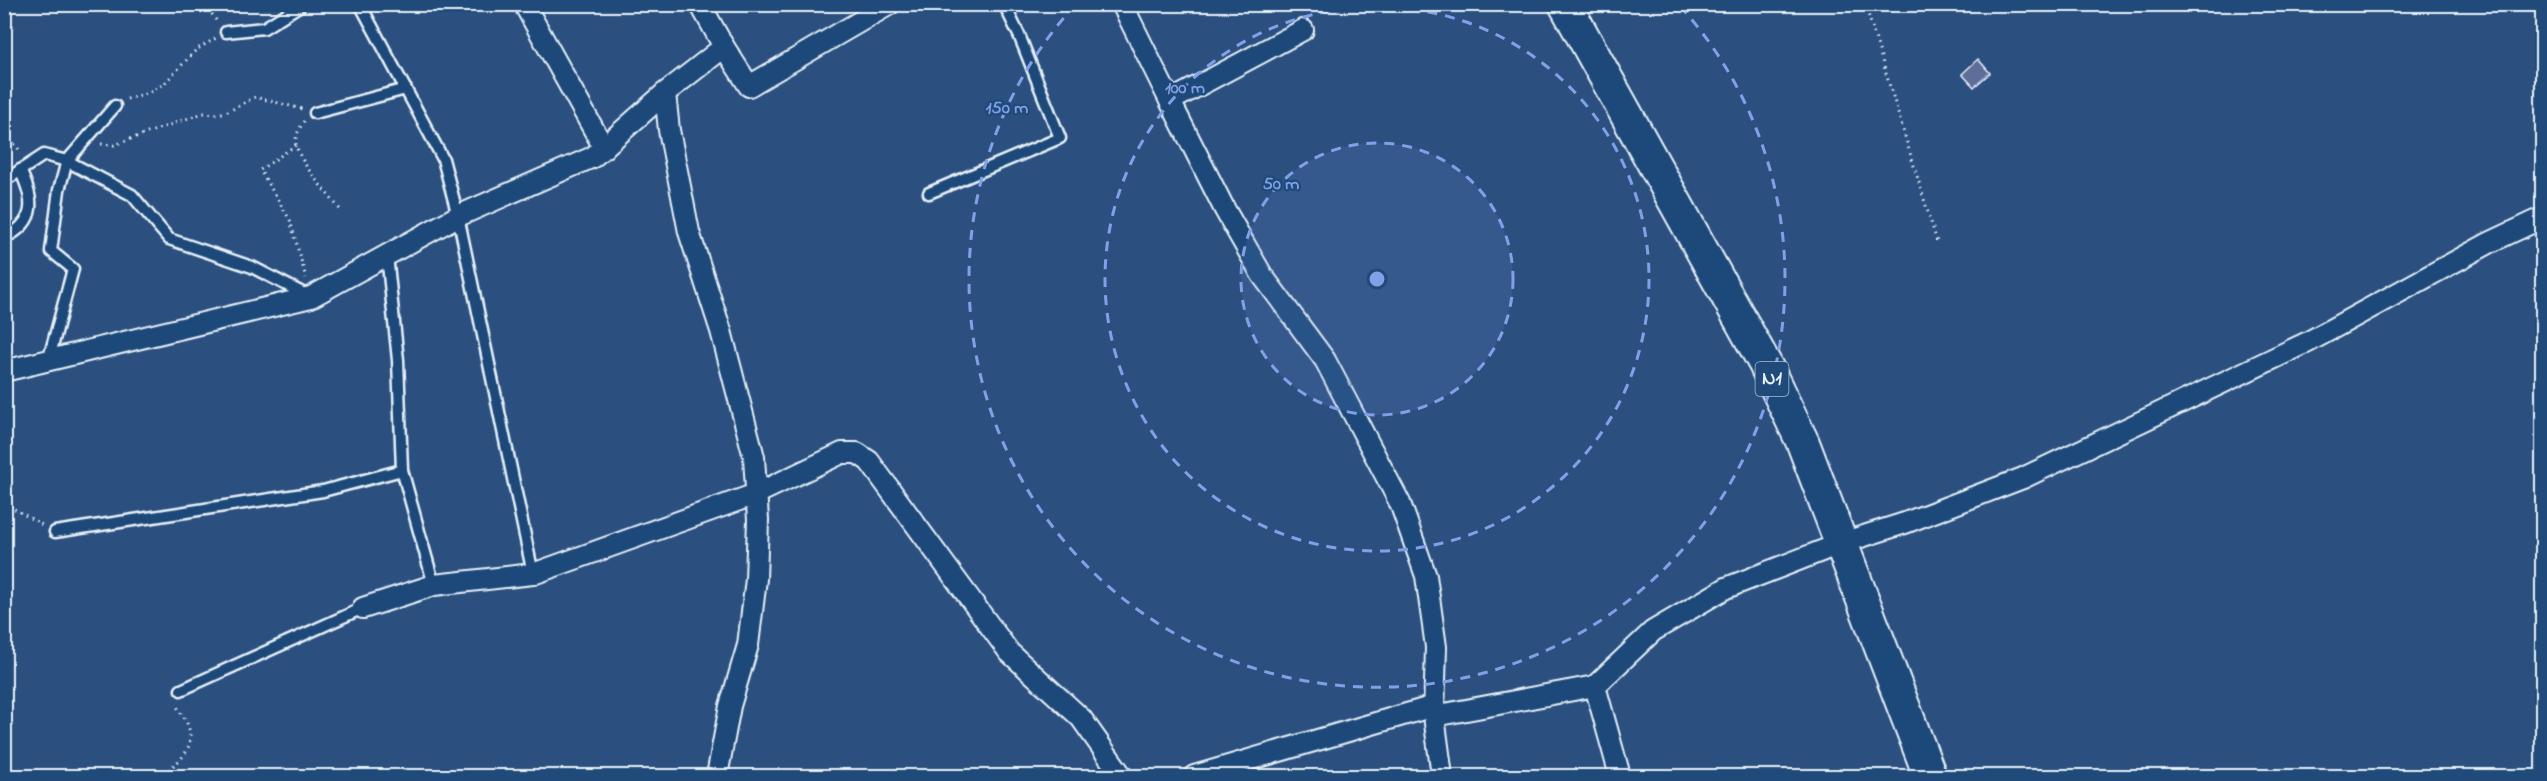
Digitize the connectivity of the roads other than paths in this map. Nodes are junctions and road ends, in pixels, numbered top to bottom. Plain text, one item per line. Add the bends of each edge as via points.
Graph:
1 (302, 4) edge
2 (360, 4) edge
3 (525, 4) edge
4 (700, 4) edge
5 (890, 4) edge
6 (1004, 4) edge
7 (1122, 4) edge
8 (1565, 4) edge
9 (1588, 4) edge
10 (1303, 30) dead end
11 (226, 32) road end
12 (724, 47) junction
13 (406, 89) junction
14 (665, 93) junction
15 (1170, 101) junction
16 (115, 106) road end
17 (315, 113) road end
18 (604, 148) junction
19 (67, 161) junction
20 (20, 170) junction
21 (4, 182) edge
22 (929, 193) dead end
23 (458, 216) junction
24 (2542, 218) edge
25 (4, 238) edge
26 (387, 255) junction
27 (311, 297) junction
28 (48, 362) junction
29 (4, 371) edge
30 (402, 470) junction
31 (756, 494) junction
32 (56, 532) road end
33 (1850, 540) junction
34 (533, 574) junction
35 (434, 585) junction
36 (363, 608) joint
37 (1594, 686) junction
38 (181, 690) road end
39 (1434, 711) junction
40 (717, 777) edge
41 (1122, 777) edge
42 (1194, 777) edge
43 (1442, 777) edge
44 (1620, 777) edge
45 (1930, 777) edge
46 (1951, 777) edge

1 - 11 lane via 264,28
2 - 13 lane
3 - 18 street
4 - 12 street
5 - 12 street via 749,86
6 - 22 lane via 1060,138
7 - 15 street
8 - 33 main road, N1 via 1765,364
9 - 33 main road, N1 via 1777,357 1816,437
10 - 15 street
12 - 14 street
13 - 17 lane
13 - 23 lane via 443,159
14 - 18 street
14 - 31 street via 689,232 744,417 754,457
15 - 39 street via 1235,229 1262,275 1325,360 1400,503 1426,576 1436,647
16 - 19 lane
18 - 23 street via 593,157
19 - 20 lane via 44,155
19 - 27 lane via 132,195 169,239 252,267
19 - 28 lane via 51,251 73,269
20 - 21 lane
20 - 25 lane via 29,189 28,217 20,231
23 - 26 street
23 - 34 lane
24 - 33 street via 2308,342 2023,478
26 - 27 street
26 - 30 lane via 398,360
27 - 28 street
28 - 29 street
30 - 32 lane via 323,491
30 - 35 lane
31 - 34 street
31 - 40 street via 756,579 748,645 730,706
31 - 41 street via 842,453 857,453 869,460 1009,652 1081,718
33 - 37 street via 1726,588 1653,632
33 - 45 main road, N1
33 - 46 main road, N1
34 - 35 street
35 - 36 street
36 - 38 lane
37 - 39 street
37 - 44 street
39 - 42 street
39 - 43 street

